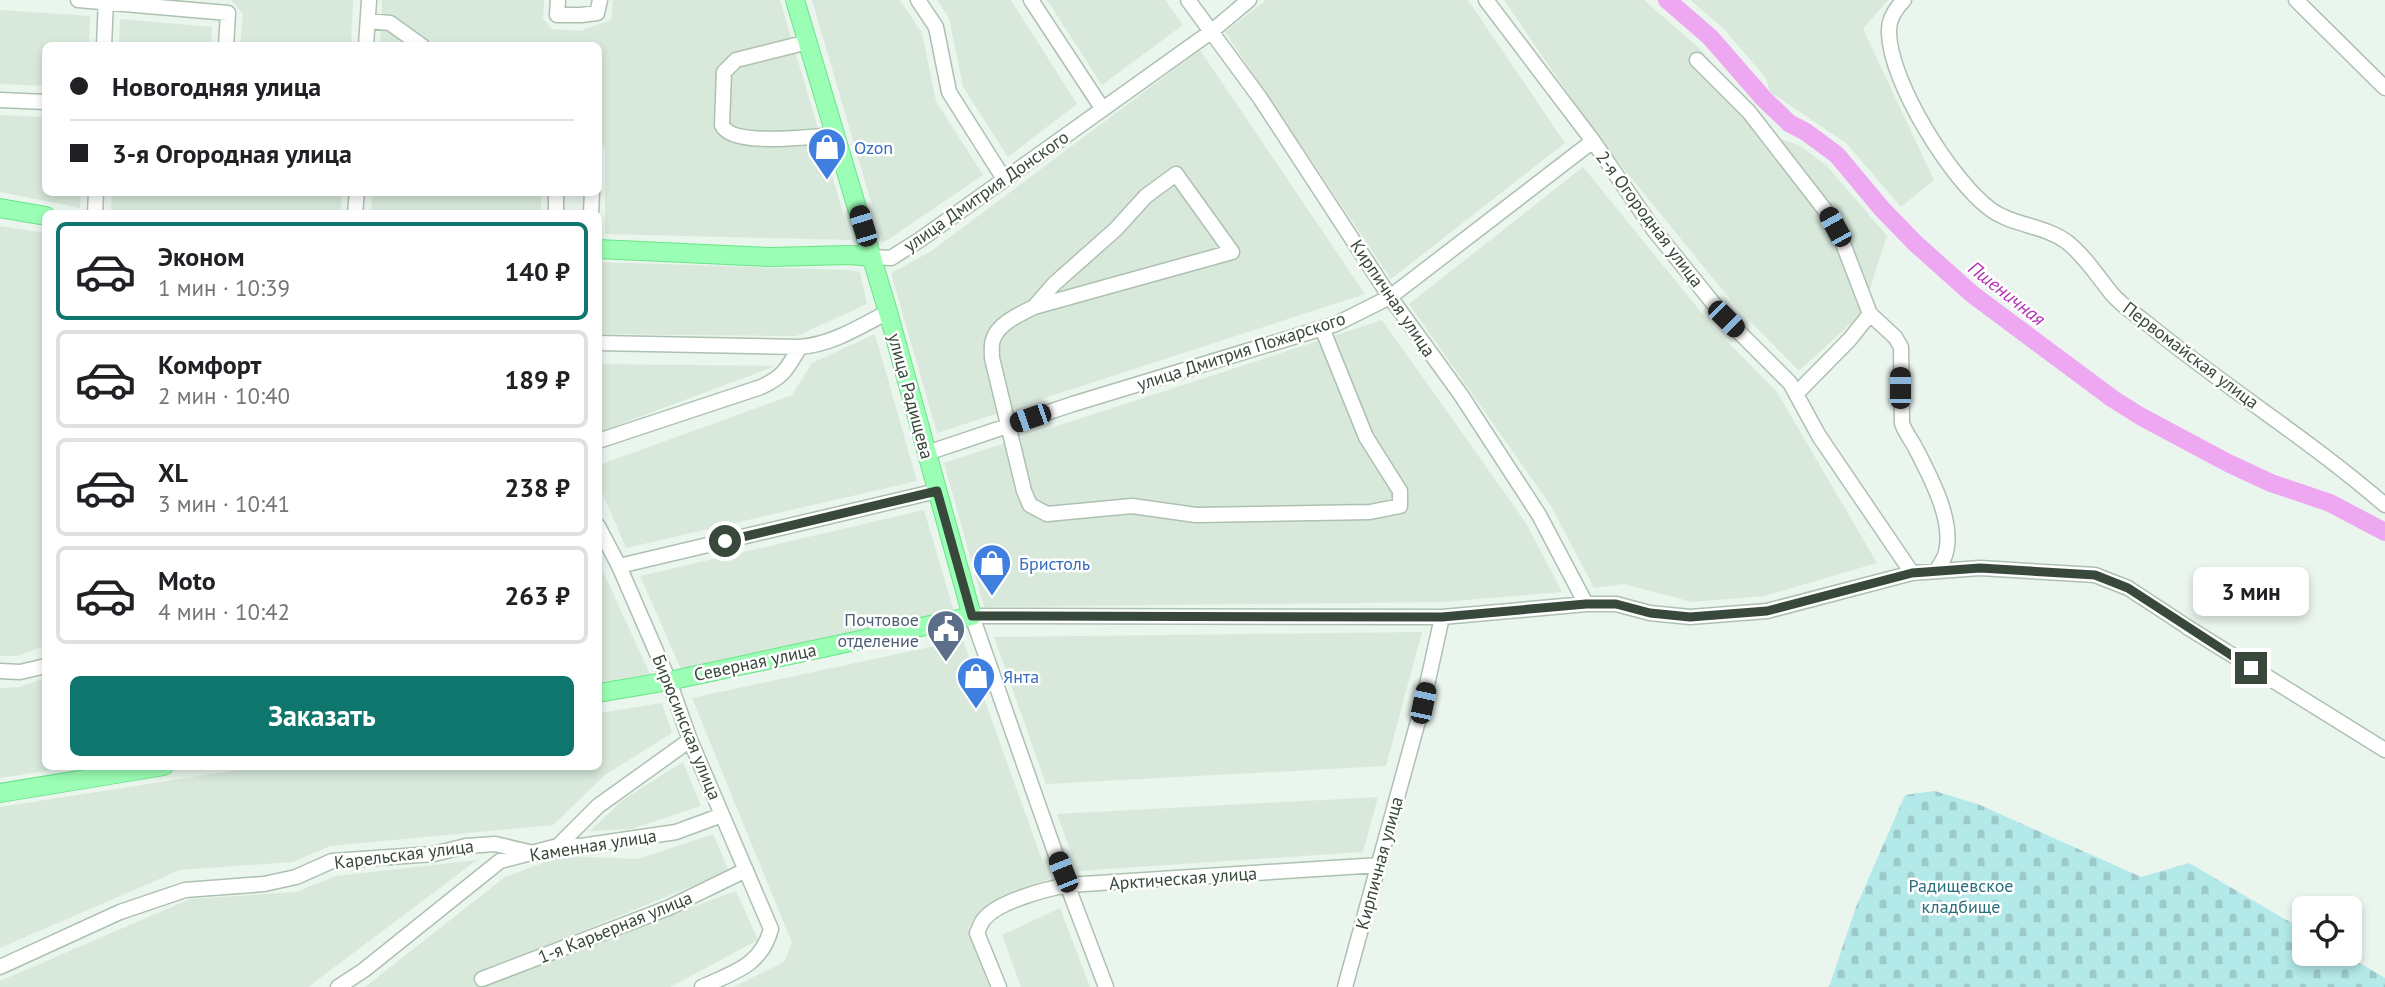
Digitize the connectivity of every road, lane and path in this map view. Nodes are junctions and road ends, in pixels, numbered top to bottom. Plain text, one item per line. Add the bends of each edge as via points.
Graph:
1 (78, 0) edge
2 (369, 0) edge
3 (558, 0) edge
4 (600, 0) edge
5 (795, 0) edge
6 (918, 0) edge
7 (1031, 0) edge
8 (1188, 0) edge
9 (1249, 0) edge
10 (1486, 0) edge
11 (1903, 0) edge
12 (2296, 0) edge
13 (106, 1) edge
14 (368, 21) junction
15 (1212, 32) junction
16 (104, 42) edge
17 (226, 42) edge
18 (366, 42) edge
19 (416, 42) edge
20 (808, 42) junction
21 (1696, 60) dead end
22 (2385, 88) edge
23 (0, 100) edge
24 (42, 102) edge
25 (1102, 108) junction
26 (835, 135) junction
27 (1593, 141) junction
28 (1004, 179) junction
29 (0, 208) edge
30 (42, 215) edge
31 (602, 249) edge
32 (872, 257) junction
33 (1390, 297) junction
34 (1034, 307) junction
35 (888, 312) junction
36 (1870, 314) junction
37 (1322, 328) junction
38 (602, 343) edge
39 (800, 347) junction
40 (1796, 394) junction
41 (1008, 426) junction
42 (602, 440) edge
43 (927, 453) junction
44 (937, 491) junction
45 (2385, 505) edge
46 (602, 536) edge
47 (619, 566) junction
48 (1936, 571) junction
49 (1912, 573) junction
50 (1586, 604) junction
51 (972, 616) junction
52 (1442, 617) junction
53 (42, 667) edge
54 (0, 671) edge
55 (669, 681) junction
56 (602, 692) edge
57 (690, 740) junction
58 (2385, 750) edge
59 (140, 770) edge
60 (0, 793) edge
61 (722, 815) junction
62 (558, 846) junction
63 (533, 853) junction
64 (1379, 865) junction
65 (746, 870) junction
66 (1068, 885) junction
67 (0, 967) edge
68 (482, 979) dead end
69 (338, 987) edge
70 (702, 987) edge
71 (999, 987) edge
72 (1106, 987) edge
73 (1345, 987) edge

1 - 13 street
2 - 14 street
3 - 4 street via 557,15 597,13
5 - 20 main road, улица Радищева
6 - 28 street via 936,27 949,92
7 - 25 street
8 - 15 street, Кирпичная улица
9 - 15 street, улица Дмитрия Донского
10 - 27 street, 2-я Огородная улица
11 - 45 street, Первомайская улица via 1889,33 1898,70 1932,138 1977,199 2003,218 2068,243 2114,297
12 - 22 street
13 - 16 street
13 - 17 street via 228,13
14 - 18 street
14 - 19 street via 390,23
15 - 25 street, улица Дмитрия Донского
15 - 33 street, Кирпичная улица via 1268,109
20 - 26 main road, улица Радищева
20 - 26 street via 727,66 724,132 769,139
21 - 36 street via 1749,113 1825,210
23 - 24 street
25 - 28 street, улица Дмитрия Донского
26 - 32 main road, улица Радищева
27 - 33 street, улица Дмитрия Пожарского
27 - 40 street, 2-я Огородная улица via 1654,230 1726,319
28 - 32 street, улица Дмитрия Донского via 891,258
29 - 30 main road
31 - 32 main road, улица Дмитрия Донского
32 - 35 main road, улица Радищева
33 - 37 street, улица Дмитрия Пожарского
33 - 50 street, Кирпичная улица via 1539,515
34 - 34 street via 1146,197 1176,174 1232,252
34 - 41 street via 999,330 993,340 992,358
35 - 39 street via 820,345
35 - 43 main road, улица Радищева
36 - 40 street
36 - 48 street via 1901,347 1902,424 1945,515 1946,554
37 - 41 street, улица Дмитрия Пожарского
37 - 41 street via 1366,436 1399,491 1400,506 1370,512 1196,514 1132,506 1047,514 1030,505
38 - 39 street
39 - 42 street via 782,376 761,387
40 - 49 street, 2-я Огородная улица via 1819,436
41 - 43 street, улица Дмитрия Пожарского
43 - 44 main road, улица Радищева
44 - 47 street
44 - 51 main road, улица Радищева
46 - 47 street, Бирюсинская улица
47 - 55 street, Бирюсинская улица
48 - 49 street, Северная улица
48 - 58 street, Северная улица via 1980,568 2095,575 2128,588
49 - 50 street, Северная улица via 1767,611 1690,617 1616,604
50 - 52 street, Северная улица
51 - 52 street, Северная улица
51 - 55 main road, Северная улица
51 - 66 street, улица Радищева
52 - 64 street, Кирпичная улица
53 - 54 street
55 - 56 main road, Северная улица
55 - 57 street, Бирюсинская улица
57 - 61 street, Бирюсинская улица
57 - 62 street via 598,806
59 - 60 main road
61 - 62 street, Каменная улица via 676,832
61 - 65 street, Бирюсинская улица
62 - 63 street, Каменная улица
63 - 67 street, Карельская улица via 495,844 466,846 434,855 332,861 296,877 264,884 185,890 120,912
63 - 69 street, Каменная улица via 500,861
64 - 66 street, Арктическая улица
64 - 73 street, Кирпичная улица
65 - 68 street, 1-я Карьерная улица via 668,908
65 - 70 street, Бирюсинская улица via 771,929 767,944 756,959
66 - 71 street, Арктическая улица via 1042,889 985,918 977,933
66 - 72 street, улица Радищева

